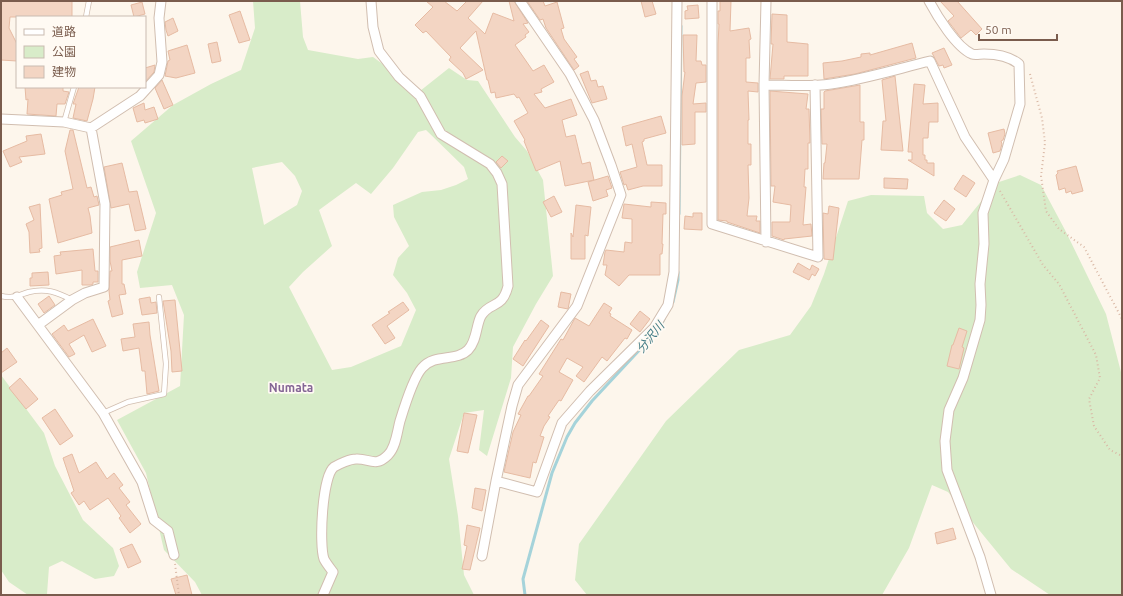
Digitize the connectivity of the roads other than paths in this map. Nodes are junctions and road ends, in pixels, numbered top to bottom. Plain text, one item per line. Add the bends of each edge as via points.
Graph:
1 (89, 1) edge
2 (161, 1) edge
3 (371, 1) edge
4 (520, 1) edge
5 (677, 1) edge
6 (712, 1) edge
7 (766, 1) edge
8 (929, 1) edge
9 (86, 16) edge
10 (764, 85) junction
11 (815, 85) junction
12 (74, 88) edge
13 (1, 119) edge
14 (64, 122) junction
15 (92, 128) junction
16 (994, 180) junction
17 (766, 242) junction
18 (1, 296) edge
19 (17, 297) junction
20 (159, 298) dead end
21 (72, 300) junction
22 (38, 325) junction
23 (104, 413) junction
24 (496, 481) junction
25 (174, 555) road end
26 (482, 556) dead end
27 (323, 595) edge
28 (991, 595) edge

1 - 9 lane
2 - 15 street via 159,18 162,62 159,75 140,96
3 - 27 street via 373,27 379,51 398,77 420,96 441,134 490,164 497,173 502,184 508,286 506,295 500,303 486,309 481,316 469,350 436,359 422,368 416,377 393,447 388,455 378,461 357,459 332,468 328,477 323,511 322,541 324,559 333,572
4 - 24 street via 570,74 594,120 621,195 577,306 518,385
5 - 24 street via 674,272 668,306 654,328 590,390 562,423 537,492
6 - 17 street via 712,224
7 - 10 street
8 - 16 street via 960,45 972,54 997,54 1013,59 1019,64 1020,104 1004,159
10 - 11 street
10 - 17 street
11 - 16 street via 831,84 930,61 965,137
11 - 17 street via 818,257
12 - 14 lane
13 - 14 street
14 - 15 street
15 - 21 street via 105,204 104,287
16 - 28 street via 983,213 980,320 963,378 949,410 945,441 947,470 978,550
18 - 19 lane
19 - 21 lane via 28,292 44,290 59,293
19 - 22 street
20 - 23 lane via 166,364 164,394 128,402
21 - 22 street
22 - 23 street
23 - 25 street via 142,482 154,520 168,531
24 - 26 street

